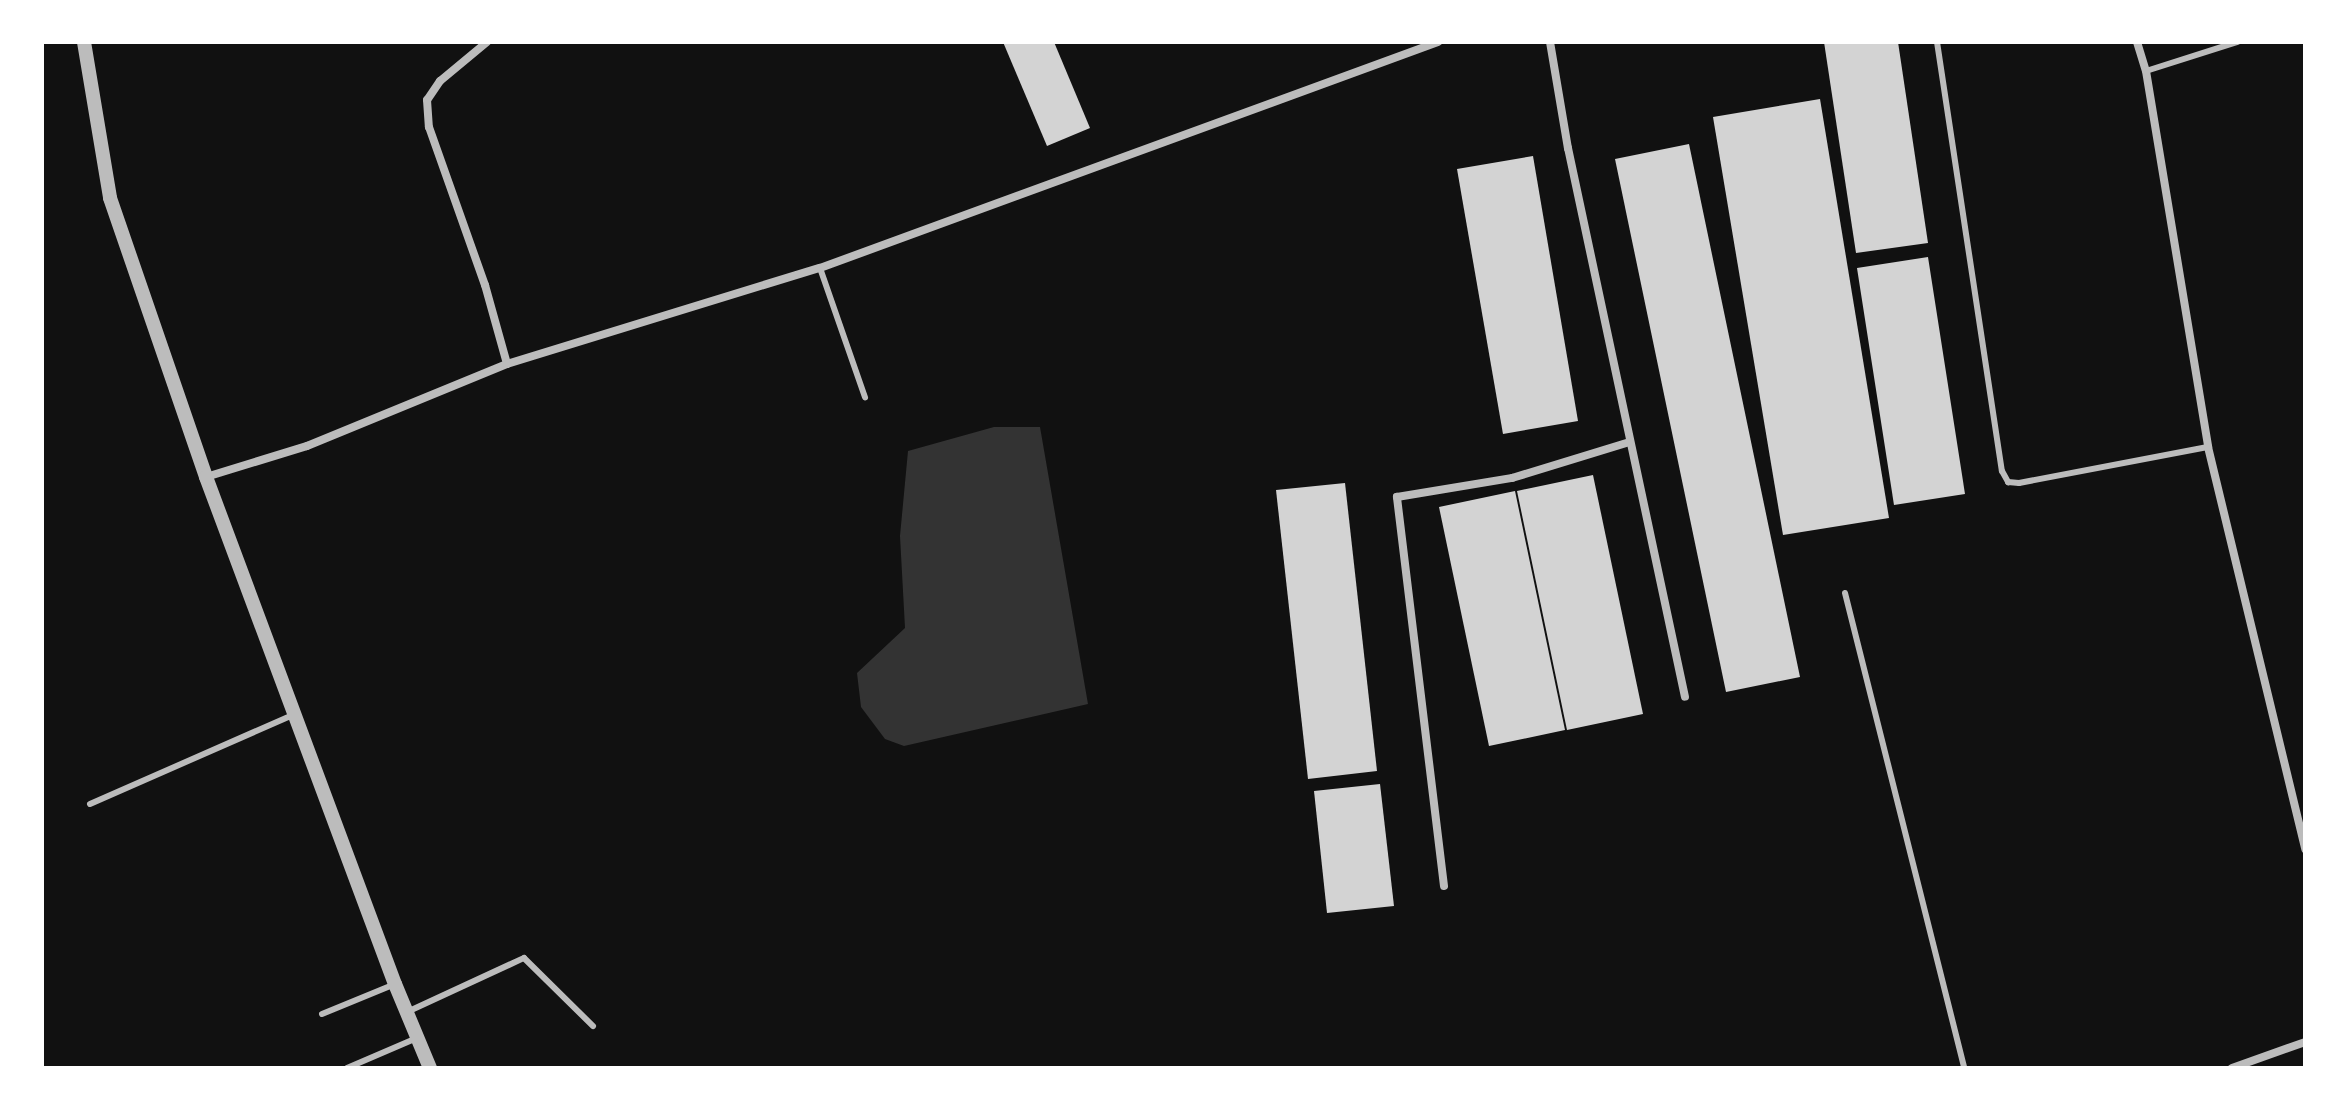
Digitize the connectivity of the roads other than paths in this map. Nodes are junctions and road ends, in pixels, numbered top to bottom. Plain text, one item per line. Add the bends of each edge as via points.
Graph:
1 (84, 42) edge
2 (487, 42) edge
3 (1438, 42) edge
4 (1550, 42) edge
5 (1937, 42) edge
6 (2137, 42) edge
7 (2237, 42) edge
8 (2146, 71) junction
9 (820, 268) junction
10 (507, 364) junction
11 (865, 397) dead end
12 (1630, 442) junction
13 (2208, 447) junction
14 (206, 477) junction
15 (1845, 593) dead end
16 (1685, 697) dead end
17 (295, 714) junction
18 (90, 804) dead end
19 (2305, 849) edge
20 (1444, 886) dead end
21 (395, 984) junction
22 (407, 1012) junction
23 (322, 1014) dead end
24 (593, 1026) dead end
25 (418, 1038) junction
26 (2305, 1042) edge
27 (347, 1068) edge
28 (430, 1068) edge
29 (1964, 1068) edge
30 (2232, 1068) edge

1 - 14 street via 110,198
2 - 10 street via 440,81 427,100 429,127
3 - 9 street
4 - 12 street
5 - 13 lane via 2002,471 2008,482
6 - 8 street
7 - 8 lane
8 - 13 street
9 - 10 street
9 - 11 lane
10 - 14 street via 307,446
12 - 16 street
12 - 20 street via 1512,478 1397,497
13 - 19 street
14 - 17 street
15 - 29 lane
17 - 18 lane
17 - 21 street
21 - 22 street
21 - 23 lane
22 - 24 lane via 524,958
22 - 25 street
25 - 27 lane
25 - 28 street
26 - 30 street

